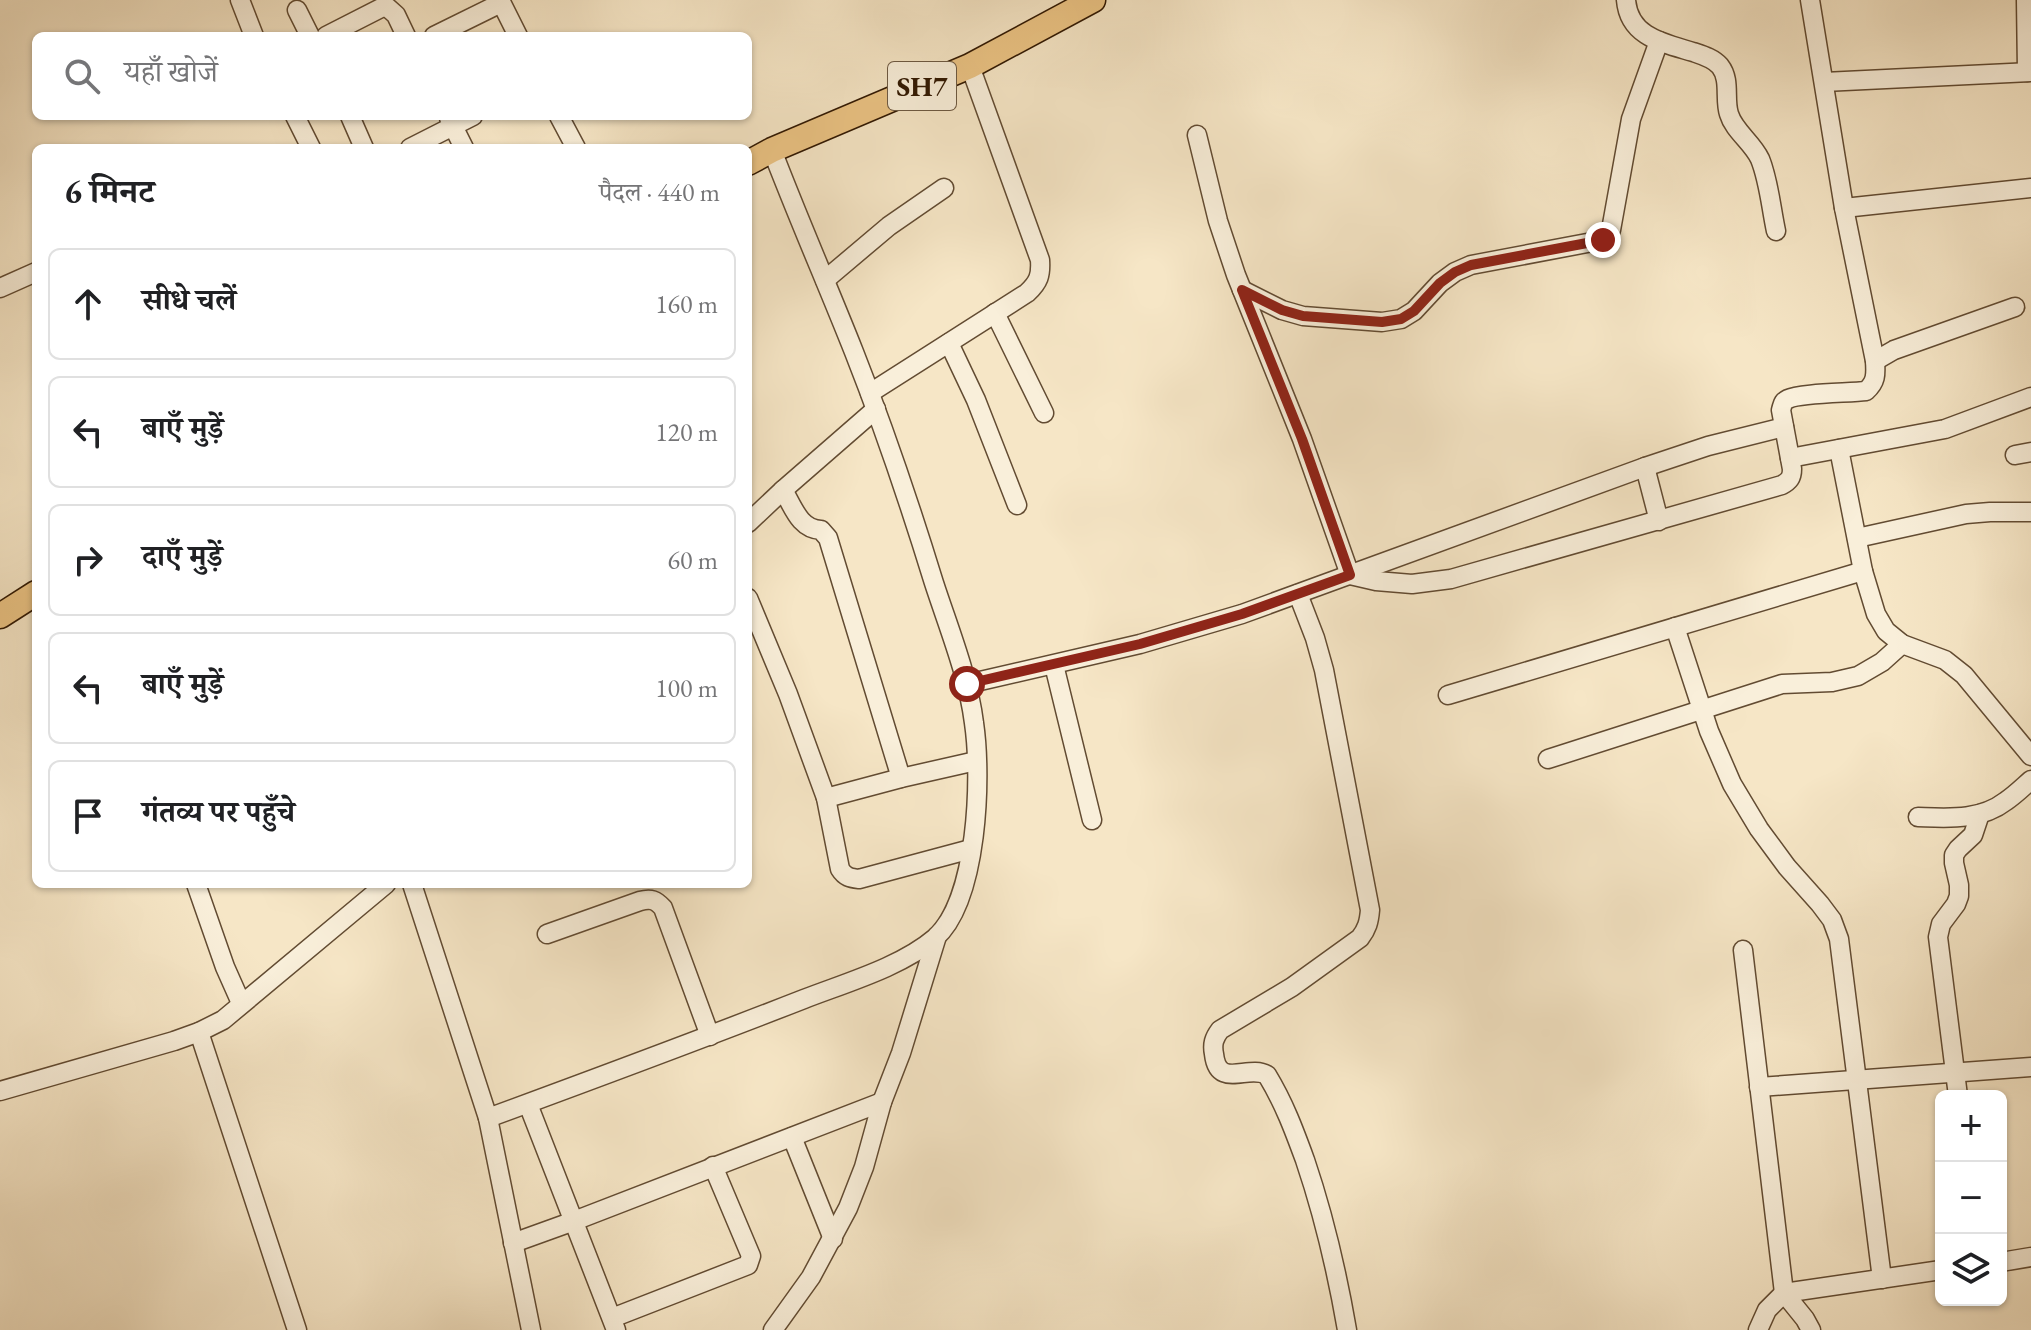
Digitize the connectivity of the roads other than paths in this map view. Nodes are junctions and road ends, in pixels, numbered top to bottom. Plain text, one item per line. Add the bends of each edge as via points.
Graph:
1 (240, 0) edge
2 (1093, 0) edge
3 (1626, 0) edge
4 (1810, 0) edge
5 (2026, 0) edge
6 (501, 2) edge
7 (297, 10) dead end
8 (252, 32) edge
9 (308, 32) edge
10 (334, 32) edge
11 (404, 32) edge
12 (442, 32) edge
13 (516, 32) edge
14 (1659, 41) junction
15 (970, 66) junction
16 (2029, 72) edge
17 (1824, 82) junction
18 (297, 120) edge
19 (352, 120) edge
20 (561, 120) edge
21 (450, 121) edge
22 (1197, 135) dead end
23 (309, 144) edge
24 (362, 144) edge
25 (416, 144) edge
26 (462, 144) edge
27 (574, 144) edge
28 (772, 150) junction
29 (752, 161) edge
30 (944, 188) dead end
31 (2031, 188) edge
32 (1844, 208) junction
33 (1776, 231) dead end
34 (32, 274) edge
35 (825, 280) junction
36 (0, 288) edge
37 (1242, 290) junction
38 (2015, 307) dead end
39 (995, 313) junction
40 (949, 343) junction
41 (1875, 361) junction
42 (2031, 397) edge
43 (873, 401) junction
44 (1044, 413) dead end
45 (1784, 427) junction
46 (1839, 449) junction
47 (1790, 458) junction
48 (1645, 467) junction
49 (783, 490) junction
50 (1017, 505) dead end
51 (2031, 512) edge
52 (752, 519) edge
53 (1659, 521) junction
54 (1857, 538) junction
55 (1863, 571) junction
56 (1350, 575) junction
57 (1298, 594) junction
58 (32, 596) edge
59 (752, 608) edge
60 (0, 616) edge
61 (1675, 627) junction
62 (1902, 644) junction
63 (1054, 665) junction
64 (967, 684) junction
65 (1448, 695) dead end
66 (1702, 710) junction
67 (2031, 756) edge
68 (1548, 759) dead end
69 (976, 761) junction
70 (901, 778) junction
71 (2031, 780) edge
72 (826, 798) junction
73 (1980, 814) junction
74 (1918, 817) dead end
75 (1092, 820) dead end
76 (971, 849) junction
77 (197, 888) edge
78 (381, 888) edge
79 (413, 888) edge
80 (547, 934) dead end
81 (937, 936) junction
82 (1743, 950) dead end
83 (241, 1003) junction
84 (199, 1032) junction
85 (710, 1036) junction
86 (2031, 1067) edge
87 (1956, 1073) junction
88 (1857, 1080) junction
89 (1759, 1087) junction
90 (1957, 1090) edge
91 (0, 1091) edge
92 (882, 1102) junction
93 (528, 1104) junction
94 (488, 1118) junction
95 (792, 1137) junction
96 (713, 1166) junction
97 (574, 1221) junction
98 (833, 1239) junction
99 (513, 1243) junction
100 (2031, 1257) edge
101 (2007, 1261) edge
102 (1935, 1271) edge
103 (1882, 1279) junction
104 (1784, 1293) junction
105 (614, 1324) edge
106 (297, 1330) edge
107 (531, 1330) edge
108 (773, 1330) edge
109 (1347, 1330) edge
110 (1758, 1330) edge
111 (1811, 1330) edge

1 - 8 street
2 - 15 main road, SH7
3 - 14 street via 1638,29
4 - 17 street
5 - 16 street
6 - 12 street
6 - 13 street
7 - 9 street
10 - 11 street via 387,7
14 - 33 street via 1720,66 1729,115 1759,157
14 - 37 street via 1631,119 1611,230 1603,240 1471,265 1440,283 1414,311 1382,322 1303,316
15 - 28 main road, SH7
15 - 39 street via 1040,260 1037,284
16 - 17 street
17 - 32 street
18 - 23 street
19 - 24 street
20 - 27 street
21 - 25 street
21 - 26 street
22 - 37 street
28 - 29 main road, SH7
28 - 35 street
30 - 35 street
31 - 32 street
32 - 41 street
34 - 36 street
35 - 43 street
37 - 56 street
38 - 41 street
39 - 40 street
39 - 44 street
40 - 43 street
40 - 50 street
41 - 45 street via 1876,374 1866,391 1788,399 1781,410
42 - 46 street via 1945,429
43 - 49 street
43 - 64 street
45 - 47 street
45 - 48 street
46 - 47 street
46 - 54 street
47 - 53 street via 1792,476 1782,485
48 - 53 street
48 - 56 street
49 - 52 street
49 - 70 street via 806,527 821,530 828,538
51 - 54 street via 1966,514
53 - 56 street via 1451,579 1412,584
54 - 55 street
55 - 61 street
55 - 62 street via 1876,614
56 - 57 street
57 - 63 street
57 - 109 street via 1324,670 1369,920 1360,938 1220,1030 1213,1047 1220,1070 1267,1075 1289,1115 1320,1205
58 - 60 main road
59 - 72 street
61 - 65 street
61 - 66 street
62 - 66 street via 1858,676 1782,684
62 - 67 street via 1945,660 1964,675
63 - 64 street
63 - 75 street
64 - 69 street
66 - 68 street
66 - 88 street via 1732,784 1759,829 1832,920
69 - 70 street
69 - 76 street
70 - 72 street
71 - 73 street via 2004,803
72 - 76 street via 840,869 850,878
73 - 74 street
73 - 87 street via 1973,835 1954,855 1959,896 1938,937
76 - 81 street via 955,911
77 - 83 street
78 - 83 street
79 - 94 street
80 - 85 street via 649,898 657,901
81 - 85 street via 905,959
81 - 92 street
82 - 89 street
83 - 84 street
84 - 91 street
84 - 106 street
85 - 93 street
86 - 87 street
87 - 88 street
87 - 90 street
88 - 89 street
88 - 103 street
89 - 104 street
92 - 95 street
92 - 98 street via 864,1167
93 - 94 street
93 - 97 street
94 - 99 street
95 - 96 street
95 - 98 street
96 - 97 street
96 - 105 street via 751,1256 748,1265
97 - 99 street
97 - 105 street
98 - 108 street
99 - 107 street
100 - 101 street
102 - 103 street
103 - 104 street
104 - 110 street via 1767,1310
104 - 111 street

